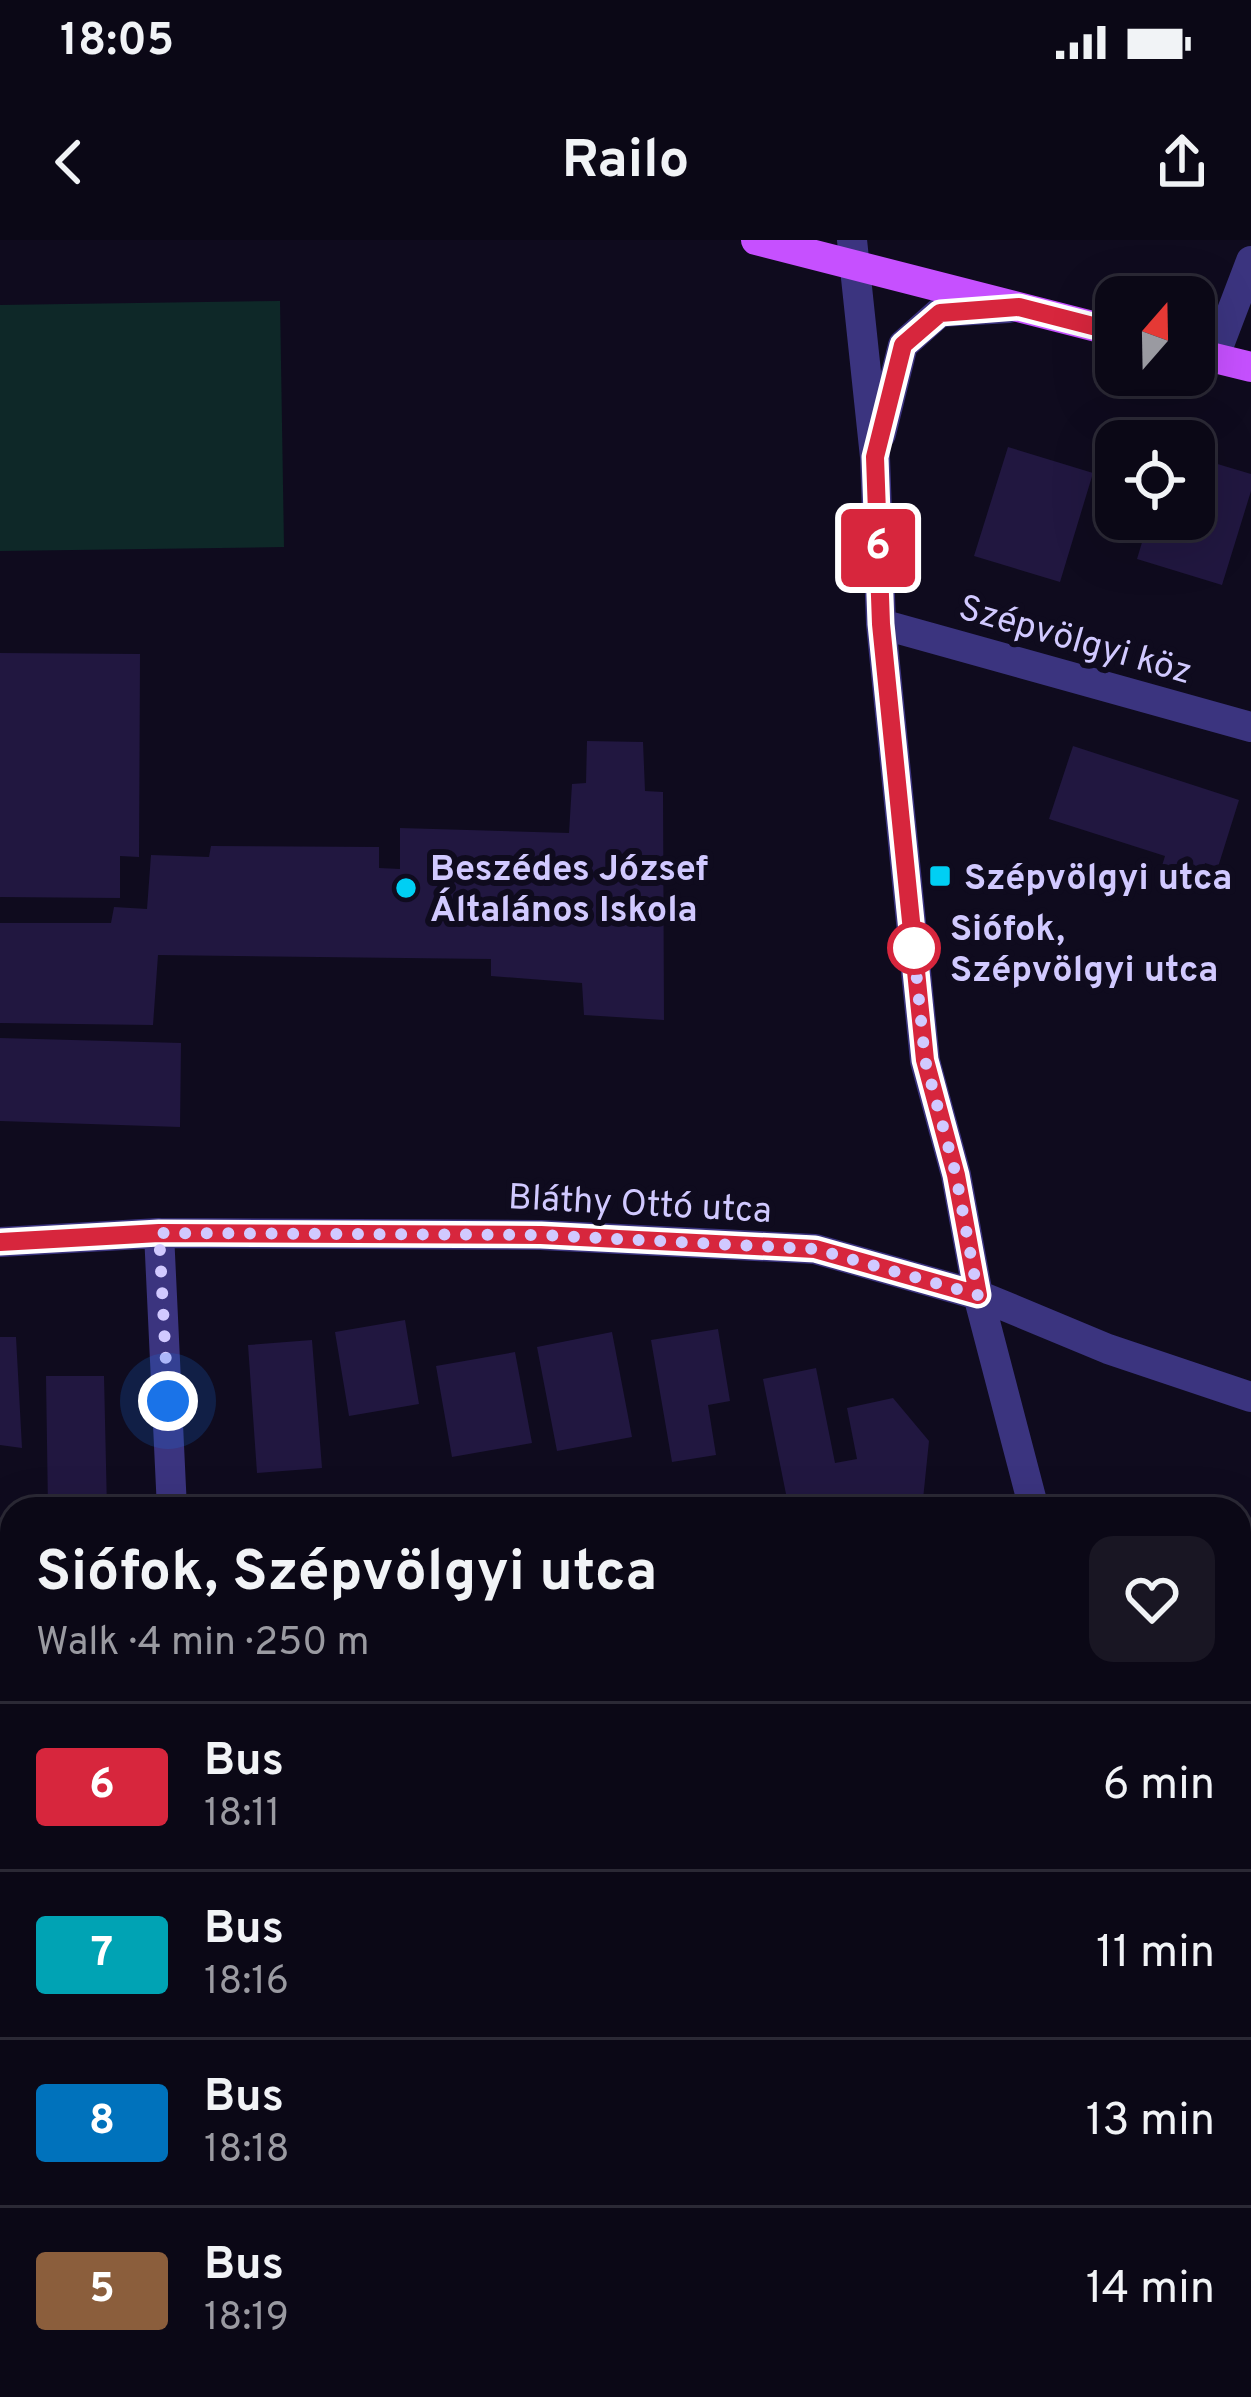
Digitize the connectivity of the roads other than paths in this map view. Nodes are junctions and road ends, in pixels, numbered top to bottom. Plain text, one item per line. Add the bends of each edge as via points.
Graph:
1 (756, 240) edge
2 (854, 253) edge
3 (1251, 261) edge
4 (1019, 307) junction
5 (1095, 327) edge
6 (1215, 333) edge
7 (1215, 358) edge
8 (1251, 367) edge
9 (875, 457) junction
10 (881, 624) junction
11 (1251, 727) edge
12 (159, 1233) junction
13 (0, 1242) edge
14 (978, 1295) junction
15 (1251, 1397) edge
16 (171, 1497) edge
17 (1031, 1497) edge

1 - 2 main road
2 - 4 main road
2 - 9 street
3 - 6 street
4 - 5 main road
4 - 9 street via 940,313 903,345
7 - 8 main road
9 - 10 street
10 - 11 street, Szépvölgyi köz
10 - 14 street via 925,1060
12 - 13 street, Bláthy Ottó utca
12 - 14 street, Bláthy Ottó utca via 541,1235 815,1249
12 - 16 street
14 - 15 street, Bláthy Ottó utca
14 - 17 street

